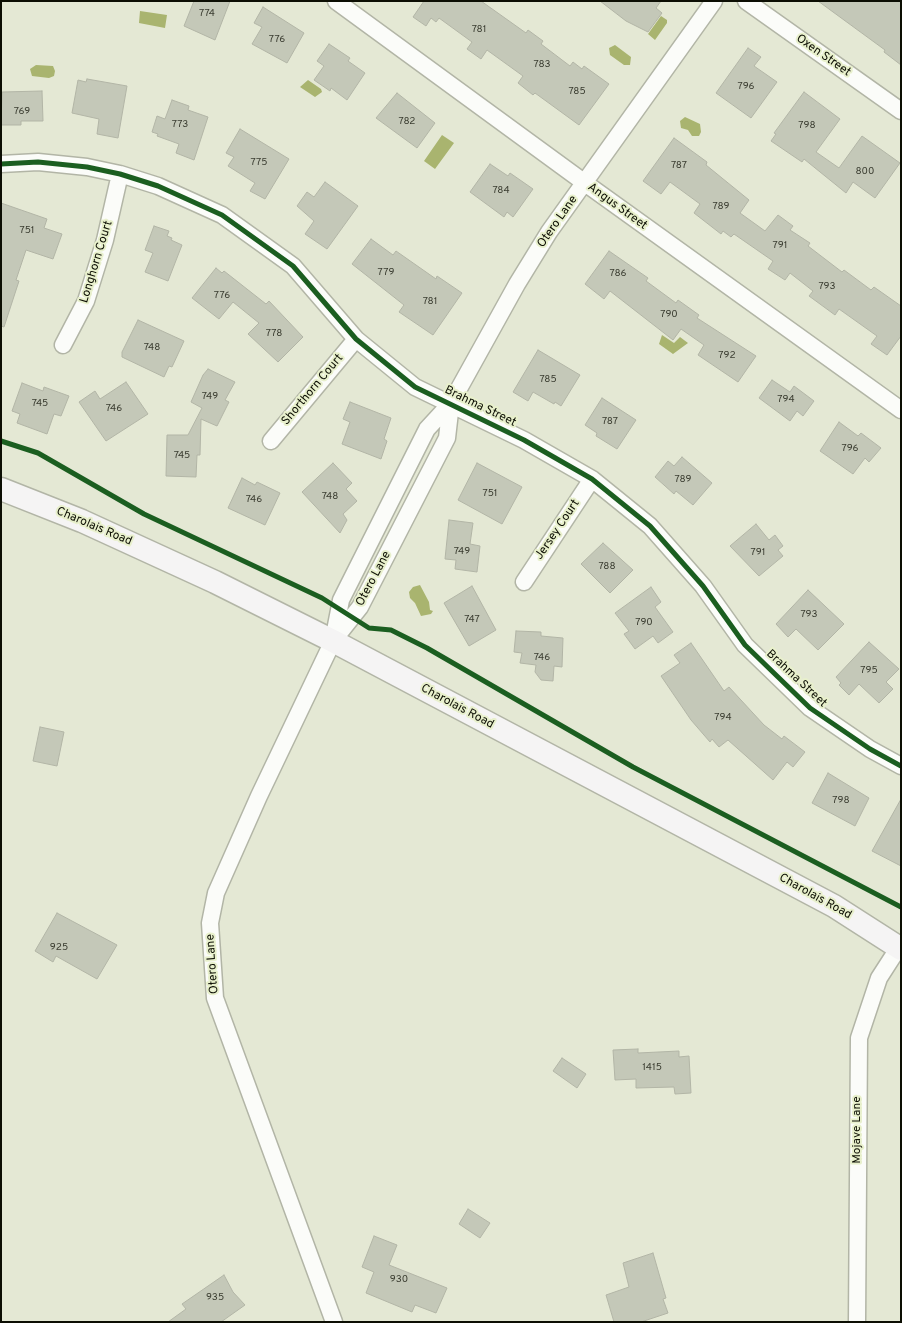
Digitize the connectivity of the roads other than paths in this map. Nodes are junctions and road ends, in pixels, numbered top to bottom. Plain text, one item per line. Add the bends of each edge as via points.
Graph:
1 (336, 1) edge
2 (714, 1) edge
3 (746, 1) edge
4 (901, 111) edge
5 (1, 164) edge
6 (120, 174) junction
7 (584, 183) junction
8 (356, 339) junction
9 (64, 346) dead end
10 (451, 403) junction
11 (901, 410) edge
12 (271, 441) dead end
13 (592, 479) junction
14 (1, 489) edge
15 (524, 582) dead end
16 (333, 641) junction
17 (901, 766) edge
18 (900, 948) edge
19 (334, 1322) edge
20 (857, 1322) edge

1 - 7 street, Angus Street
2 - 7 street, Otero Lane
3 - 4 street, Oxen Street
5 - 6 street, Brahma Street via 38,162
6 - 8 street, Brahma Street via 158,186 222,215 256,238 293,266
6 - 9 street, Longhorn Court via 105,240 86,301
7 - 10 street, Otero Lane via 517,284
7 - 11 street, Angus Street
8 - 10 street, Brahma Street via 415,387
8 - 12 street, Shorthorn Court
10 - 13 street, Brahma Street
10 - 16 street, Otero Lane via 427,429 341,600
10 - 16 street, Otero Lane via 447,438 360,607
13 - 15 street, Jersey Court
13 - 17 street, Brahma Street via 650,526 703,586 745,645 810,708
14 - 16 street, Charolais Road via 82,521
16 - 18 street, Charolais Road via 834,906
16 - 19 street, Otero Lane via 216,893 210,923 215,998
18 - 20 street, Mojave Lane via 879,978 859,1038

